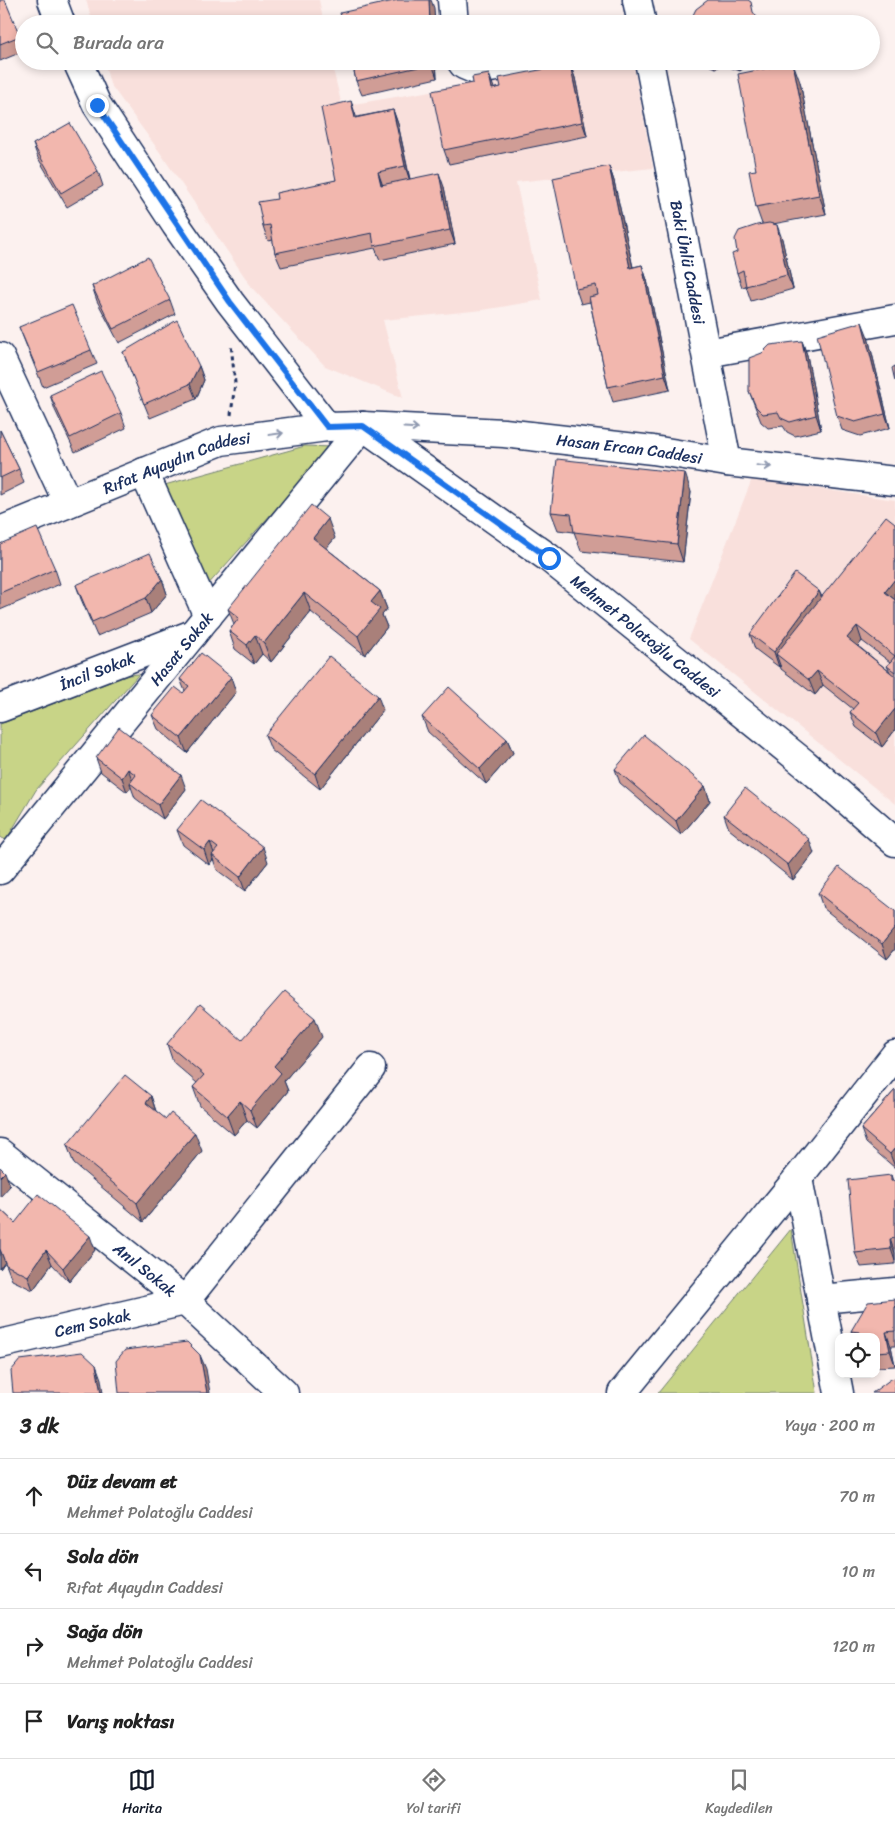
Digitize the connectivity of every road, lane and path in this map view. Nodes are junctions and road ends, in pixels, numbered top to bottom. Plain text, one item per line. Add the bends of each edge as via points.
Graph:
1 (52, 0) edge
2 (452, 0) edge
3 (637, 0) edge
4 (58, 15) edge
5 (453, 15) edge
6 (640, 15) edge
7 (81, 70) edge
8 (651, 70) edge
9 (237, 310) junction
10 (895, 319) edge
11 (707, 353) junction
12 (0, 357) edge
13 (363, 426) junction
14 (327, 427) junction
15 (221, 442) junction
16 (727, 462) junction
17 (144, 472) junction
18 (895, 481) edge
19 (68, 503) junction
20 (0, 531) edge
21 (201, 625) junction
22 (0, 708) edge
23 (895, 842) edge
24 (0, 870) edge
25 (895, 1055) edge
26 (371, 1068) dead end
27 (0, 1153) edge
28 (798, 1178) junction
29 (895, 1292) edge
30 (820, 1299) junction
31 (185, 1301) junction
32 (0, 1344) edge
33 (284, 1393) edge
34 (622, 1393) edge
35 (839, 1393) edge

1 - 4 street
2 - 5 street
3 - 6 street
7 - 9 street via 97,105 181,233
8 - 11 street, Baki Ünlü Caddesi
9 - 14 street
9 - 15 path via 229,335 236,383 232,412
10 - 11 street
11 - 16 street, Baki Ünlü Caddesi
12 - 19 street
13 - 14 street, Rıfat Ayaydın Caddesi
13 -> 16 street, Hasan Ercan Caddesi via 504,433
13 - 21 street, Hasat Sokak
13 - 23 street, Mehmet Polatoğlu Caddesi via 557,565 806,764
15 -> 14 street, Rıfat Ayaydın Caddesi
15 - 17 street, Rıfat Ayaydın Caddesi
16 -> 18 street, Hasan Ercan Caddesi
17 - 19 street, Rıfat Ayaydın Caddesi
17 - 21 street
19 - 20 street, Rıfat Ayaydın Caddesi
21 - 22 street, İncil Sokak
21 - 24 street, Hasat Sokak
25 - 28 street
26 - 31 street
27 - 31 street, Anıl Sokak
28 - 30 street
28 - 34 street
29 - 30 street
30 - 35 street
31 - 32 street, Cem Sokak
31 - 33 street, Anıl Sokak

